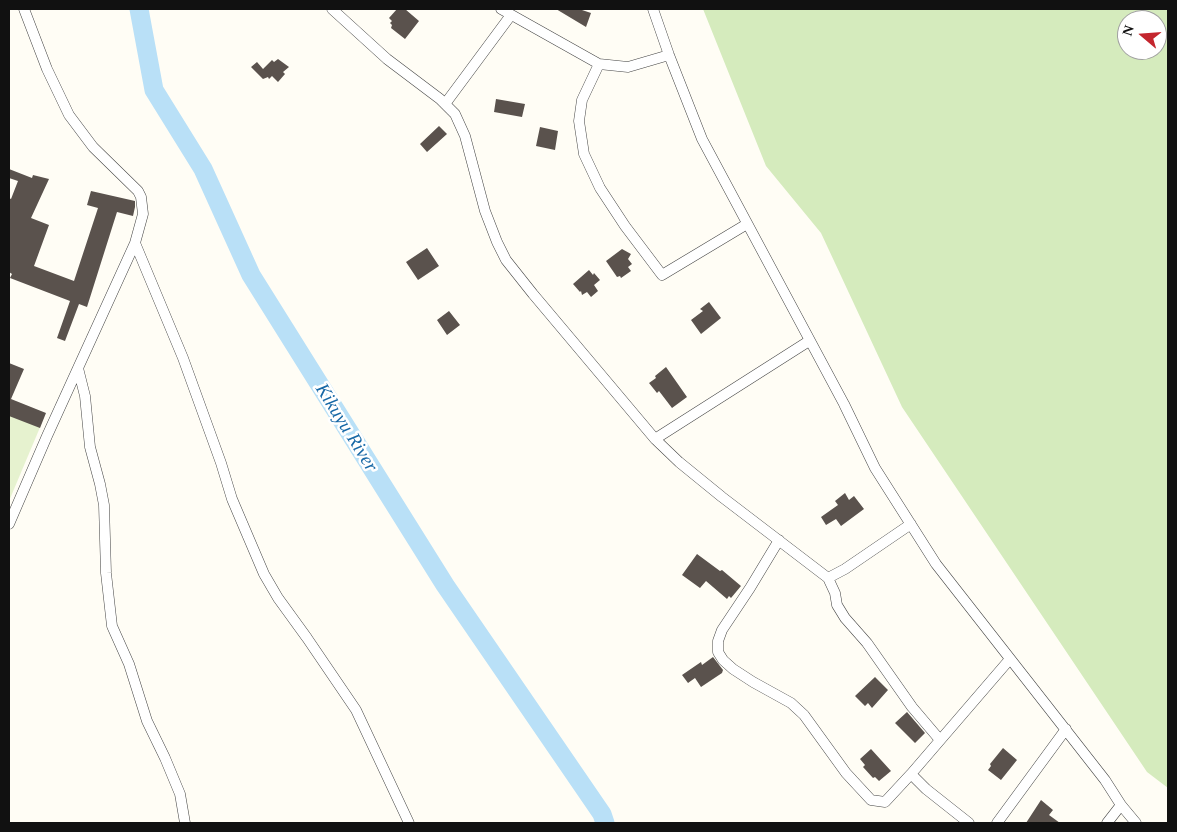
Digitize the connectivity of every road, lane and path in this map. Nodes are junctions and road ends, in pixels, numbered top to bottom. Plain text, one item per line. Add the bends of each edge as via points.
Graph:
1 (24, 9) edge
2 (332, 9) edge
3 (501, 9) edge
4 (653, 9) edge
5 (511, 15) junction
6 (669, 55) junction
7 (600, 64) junction
8 (445, 104) junction
9 (747, 224) junction
10 (135, 243) junction
11 (809, 341) junction
12 (78, 368) junction
13 (655, 439) junction
14 (9, 524) edge
15 (911, 524) junction
16 (780, 540) junction
17 (828, 578) junction
18 (1010, 659) junction
19 (1066, 728) junction
20 (940, 740) junction
21 (911, 774) junction
22 (1121, 805) junction
23 (185, 823) edge
24 (409, 823) edge
25 (969, 823) edge
26 (997, 823) edge
27 (1107, 823) edge
28 (1136, 823) edge

1 - 10 street via 47,69 70,114 93,147 141,197 143,214
2 - 8 street via 387,59
3 - 5 street
4 - 6 street
5 - 7 street
5 - 8 street
6 - 7 street via 628,66
6 - 9 street via 702,138
7 - 9 street via 582,100 579,121 584,154 600,188 662,275
8 - 13 street via 456,114 465,136 485,211 506,260
9 - 11 street
10 - 12 street
10 - 24 street via 183,358 232,499 264,574 356,710
11 - 13 street
11 - 15 street via 875,468
12 - 14 street
12 - 23 street via 85,396 90,447 104,505 112,626 129,664 146,721 180,794
13 - 16 street via 707,485
15 - 17 street
15 - 18 street via 936,564
16 - 17 street
16 - 21 street via 722,630 718,652 733,669 791,703 804,715 846,773 871,800 885,802
17 - 20 street via 845,618
18 - 19 street
18 - 20 street
19 - 22 street
19 - 26 street
20 - 21 street
21 - 25 street
22 - 27 street
22 - 28 street

